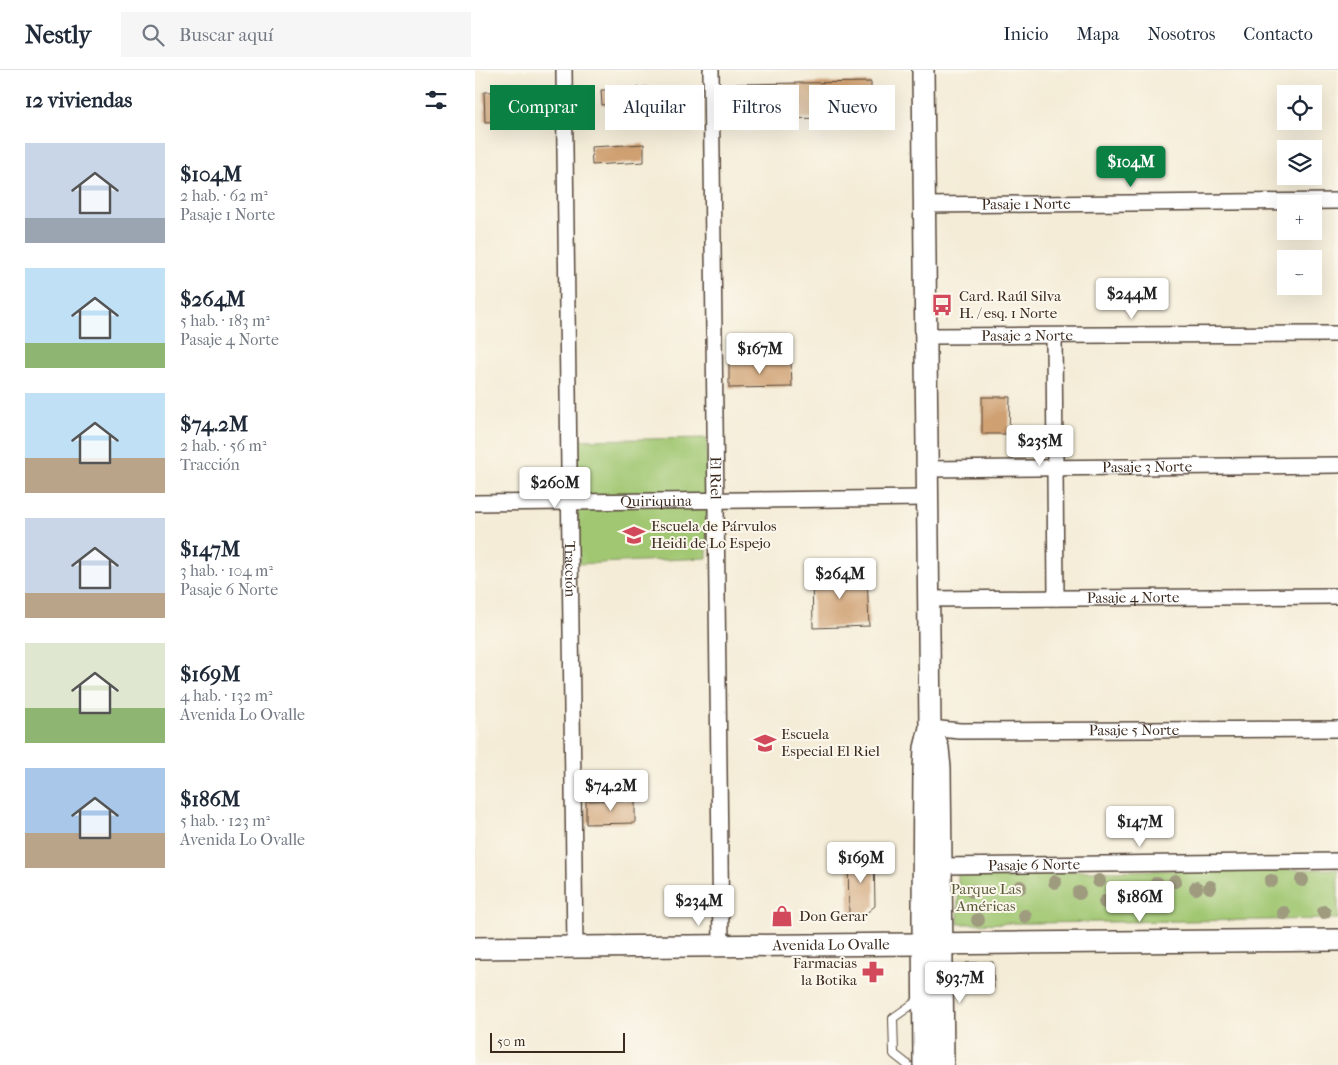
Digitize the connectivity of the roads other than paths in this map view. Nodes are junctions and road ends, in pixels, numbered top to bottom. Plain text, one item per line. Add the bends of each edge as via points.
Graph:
1 (564, 70) edge
2 (711, 70) edge
3 (923, 70) edge
4 (1338, 201) edge
5 (924, 205) junction
6 (1338, 334) edge
7 (926, 336) junction
8 (1054, 336) junction
9 (1338, 464) edge
10 (1055, 468) junction
11 (927, 469) junction
12 (927, 498) junction
13 (717, 500) junction
14 (570, 502) junction
15 (475, 503) edge
16 (1338, 596) edge
17 (1056, 598) junction
18 (929, 599) junction
19 (930, 728) junction
20 (1338, 729) edge
21 (1338, 861) edge
22 (942, 866) junction
23 (1338, 940) edge
24 (932, 943) junction
25 (721, 945) junction
26 (575, 947) junction
27 (475, 948) edge
28 (924, 996) junction
29 (907, 1065) edge
30 (924, 1065) edge
31 (943, 1065) edge

1 - 14 street, Tracción
2 - 13 street, El Riel
3 - 5 street
4 - 5 street, Pasaje 1 Norte
5 - 7 street
6 - 8 street, Pasaje 2 Norte
7 - 8 street, Pasaje 2 Norte
7 - 11 street
8 - 10 street
9 - 10 street, Pasaje 3 Norte
10 - 11 street, Pasaje 3 Norte
10 - 17 street
11 - 12 street
12 - 13 street, Quiriquina
12 - 18 street
13 - 14 street, Quiriquina
13 - 25 street, El Riel
14 - 15 street, Quiriquina
14 - 26 street, Tracción
16 - 17 street, Pasaje 4 Norte
17 - 18 street, Pasaje 4 Norte
18 - 19 street
19 - 20 street, Pasaje 5 Norte via 960,731
19 - 22 street via 941,768
19 - 24 street via 924,758
21 - 22 street, Pasaje 6 Norte
22 - 24 street
23 - 24 street, Avenida Lo Ovalle
24 - 25 street, Avenida Lo Ovalle
24 - 28 street
24 - 31 street
25 - 26 street, Avenida Lo Ovalle
26 - 27 street, Avenida Lo Ovalle
28 - 29 lane via 893,1018 894,1054
28 - 30 street

